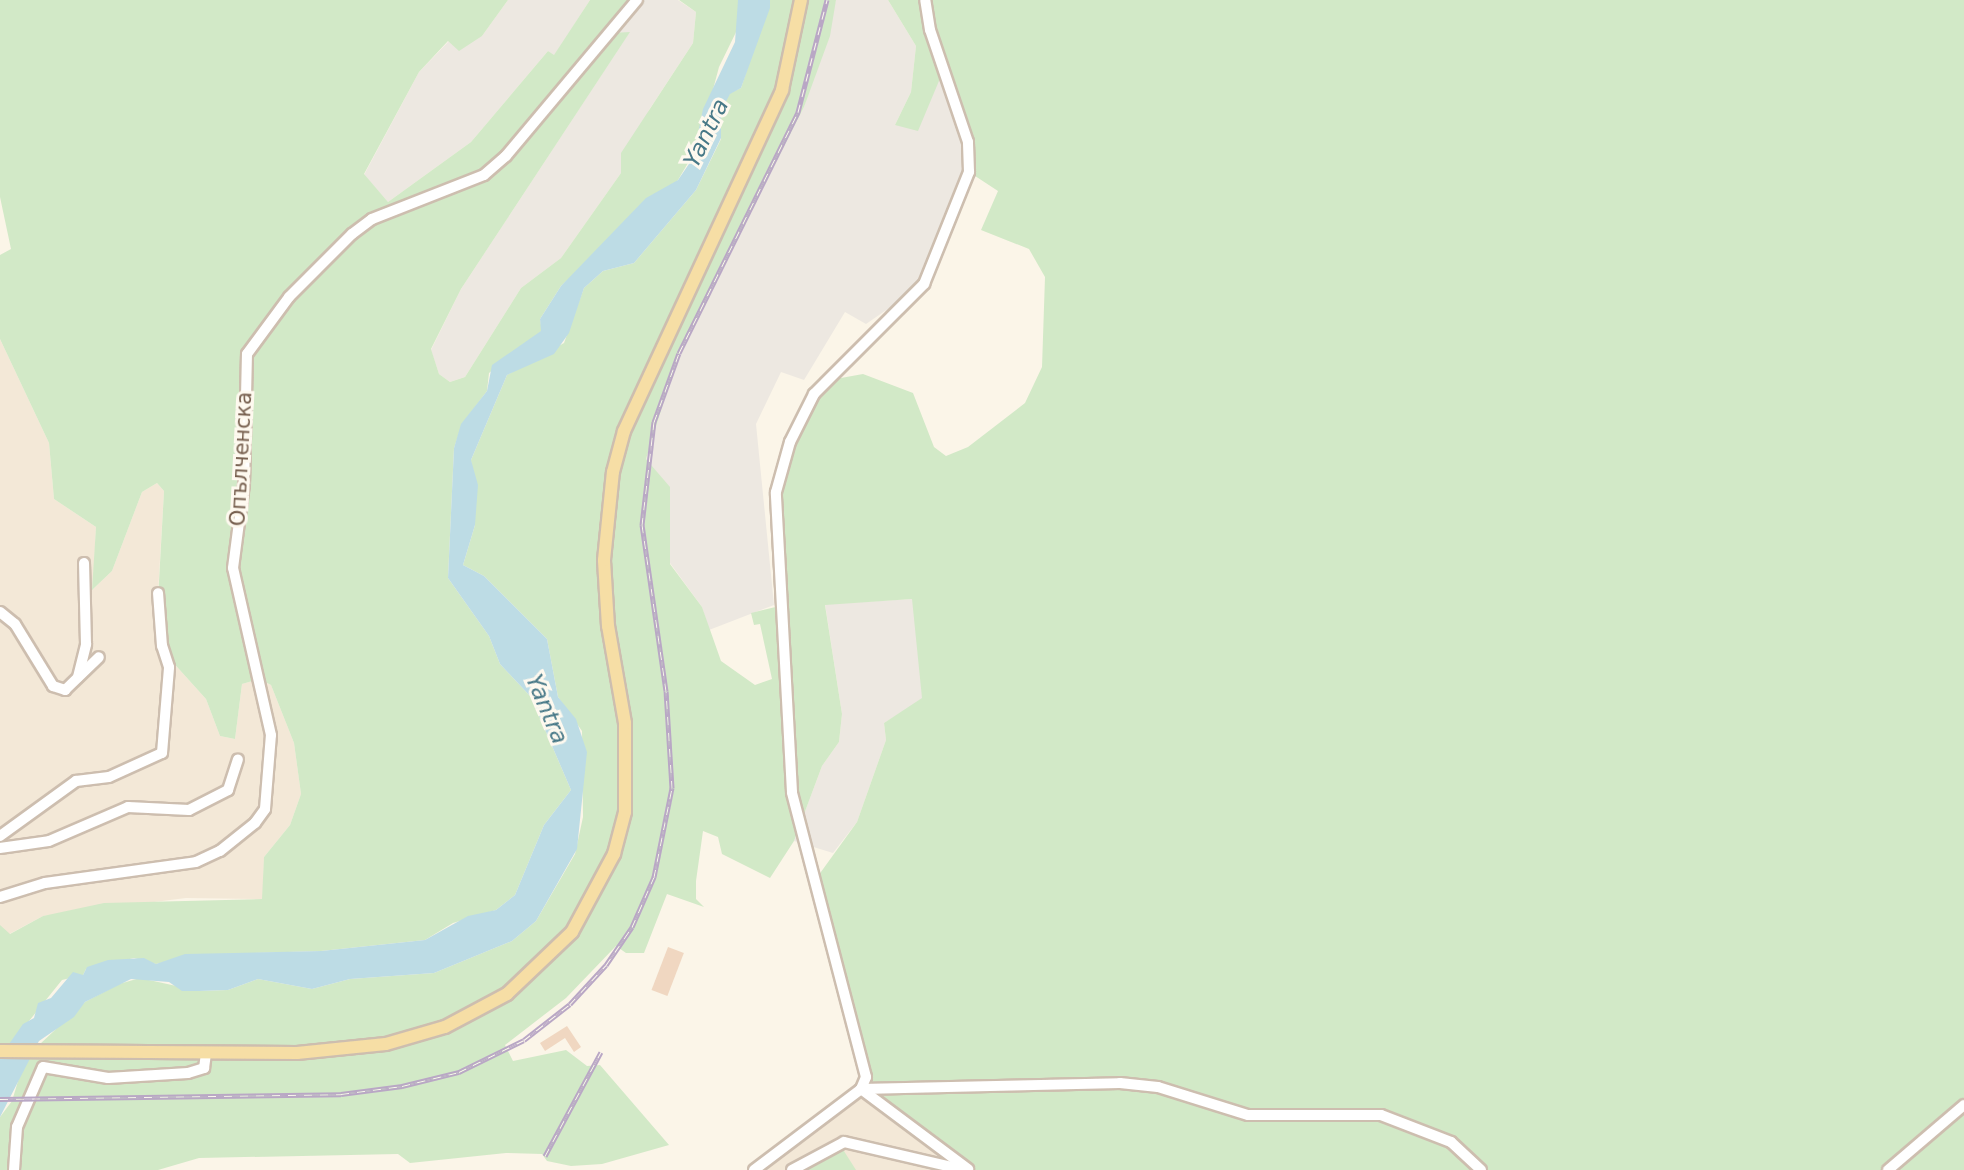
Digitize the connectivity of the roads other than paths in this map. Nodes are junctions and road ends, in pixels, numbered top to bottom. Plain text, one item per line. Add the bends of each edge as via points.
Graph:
1 (637, 0) edge
2 (801, 0) edge
3 (926, 0) edge
4 (84, 563) dead end
5 (158, 593) dead end
6 (0, 612) edge
7 (99, 657) dead end
8 (78, 677) junction
9 (238, 760) dead end
10 (0, 835) edge
11 (0, 848) edge
12 (0, 895) edge
13 (0, 1051) edge
14 (206, 1054) junction
15 (861, 1089) junction
16 (1964, 1105) edge
17 (14, 1170) edge
18 (754, 1170) edge
19 (792, 1170) edge
20 (967, 1170) edge
21 (1481, 1170) edge
22 (1888, 1170) edge

1 - 12 street, Опълченска via 506,156 475,180 373,219 352,234 289,297 247,354 244,485 233,568 271,736 260,816 243,835 196,862 19,888
2 - 14 main road via 782,90 624,430 613,471 604,560 628,769 614,854 595,896 572,932 521,984 444,1027 352,1051
3 - 15 street via 930,30 968,142 969,172 924,284 814,394 790,442 776,492 792,792 801,842 866,1065
4 - 8 street via 86,644
5 - 10 street via 162,646 169,667 162,753 109,777 76,781
6 - 8 street via 15,624 52,686 65,690
7 - 8 street
9 - 11 street via 228,790 189,810 128,807 49,841
13 - 14 main road
14 - 17 street via 204,1068 188,1073 108,1078 43,1067 17,1127
15 - 18 street
15 - 20 street
15 - 21 street via 1120,1083 1158,1087 1248,1115 1381,1115 1451,1142
16 - 22 street via 1909,1147
19 - 20 street via 844,1142

